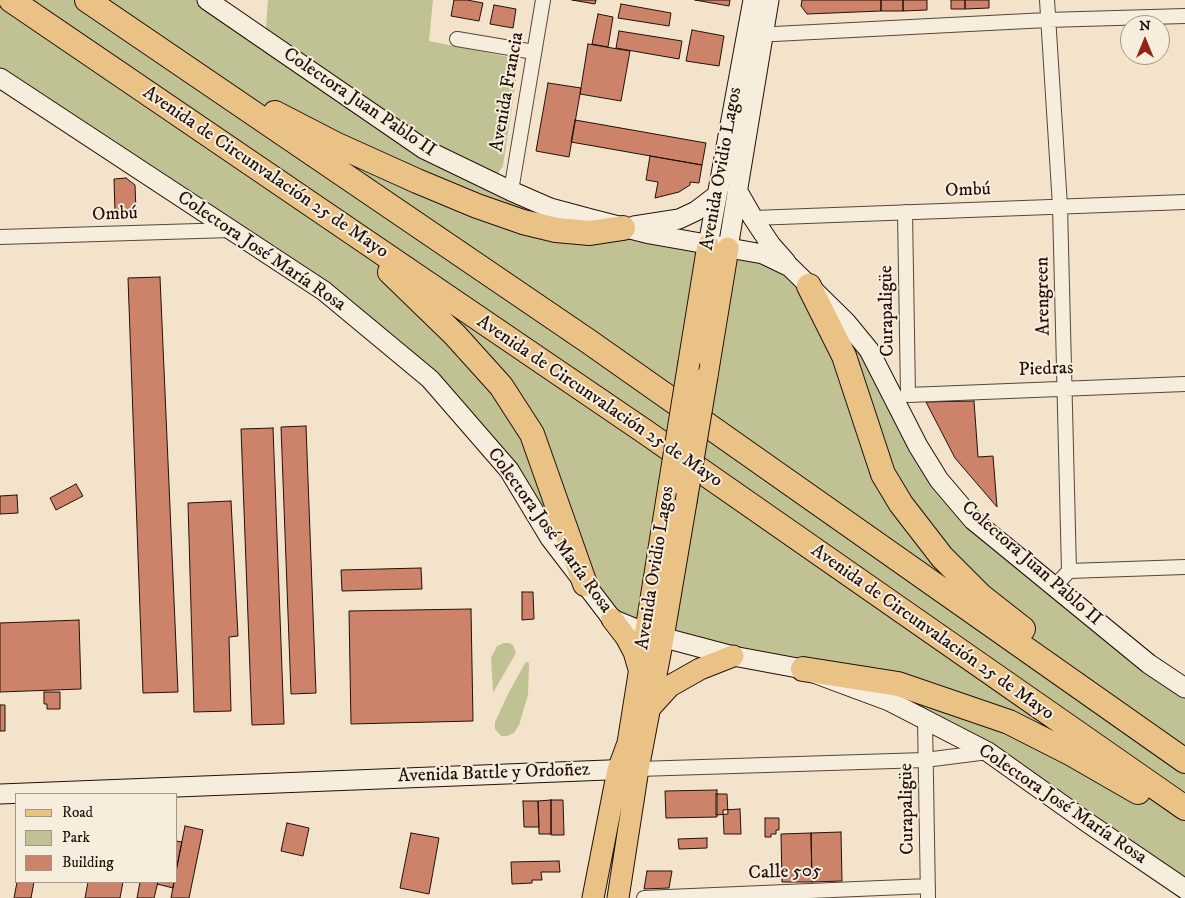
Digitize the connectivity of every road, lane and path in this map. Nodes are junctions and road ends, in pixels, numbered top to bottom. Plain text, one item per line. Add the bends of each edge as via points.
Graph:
1 (11, 0) edge
2 (87, 0) edge
3 (207, 0) edge
4 (543, 0) edge
5 (753, 0) edge
6 (769, 0) edge
7 (1047, 0) edge
8 (1185, 16) edge
9 (1047, 20) junction
10 (754, 35) junction
11 (457, 39) dead end
12 (534, 52) junction
13 (191, 72) junction
14 (0, 78) edge
15 (738, 190) junction
16 (511, 191) junction
17 (717, 195) junction
18 (1185, 202) edge
19 (1060, 206) junction
20 (905, 212) junction
21 (753, 218) junction
22 (624, 228) junction
23 (231, 230) junction
24 (0, 237) edge
25 (365, 242) junction
26 (718, 246) junction
27 (790, 267) junction
28 (809, 286) junction
29 (1185, 384) edge
30 (1064, 388) junction
31 (902, 400) junction
32 (1185, 568) edge
33 (1069, 571) junction
34 (584, 584) junction
35 (1055, 586) junction
36 (612, 618) junction
37 (655, 635) junction
38 (733, 656) junction
39 (803, 669) junction
40 (640, 672) junction
41 (1185, 688) edge
42 (649, 709) junction
43 (925, 720) junction
44 (1138, 728) junction
45 (988, 752) junction
46 (925, 760) junction
47 (1185, 761) edge
48 (628, 769) junction
49 (15, 793) edge
50 (25, 793) edge
51 (0, 794) edge
52 (1185, 810) edge
53 (1183, 891) edge
54 (928, 892) edge
55 (592, 898) edge
56 (618, 898) edge
57 (644, 898) edge

1 - 25 highway, Avenida de Circunvalación 25 de Mayo
2 - 13 highway
3 - 16 main road, Colectora Juan Pablo II via 424,149
4 - 12 street, Avenida Francia
5 - 10 main road, Avenida Ovidio Lagos
6 - 10 main road, Avenida Ovidio Lagos
7 - 9 street, Arengreen
8 - 9 street
9 - 10 street
9 - 19 street, Arengreen
10 - 15 main road, Avenida Ovidio Lagos
10 - 17 main road, Avenida Ovidio Lagos
11 - 12 street
12 - 16 street, Avenida Francia
13 - 22 highway via 335,144 477,206 556,230 590,233
13 - 44 highway via 588,340
14 - 23 main road, Colectora José María Rosa
15 - 21 main road
15 - 26 main road, Avenida Ovidio Lagos
16 - 22 main road, Colectora Juan Pablo II via 550,208
17 - 22 main road via 679,219
17 - 26 main road, Avenida Ovidio Lagos
18 - 19 street, Ombú
19 - 20 street, Ombú
19 - 30 street, Arengreen
20 - 21 street, Ombú
20 - 31 street, Curapaligüe
21 - 27 main road
22 - 26 main road, Colectora Juan Pablo II
23 - 24 street, Ombú
23 - 34 main road, Colectora José María Rosa via 324,290 430,379 509,470 550,538
25 - 34 highway via 389,272 455,335 501,386 532,434
25 - 52 highway, Avenida de Circunvalación 25 de Mayo via 644,431
26 - 27 main road, Colectora Juan Pablo II via 763,254
26 - 37 main road, Avenida Ovidio Lagos, bridge via 707,376 686,502
26 - 37 main road, Avenida Ovidio Lagos, bridge via 689,362 670,486
27 - 28 main road, Colectora Juan Pablo II
28 - 31 main road, Colectora Juan Pablo II via 869,350
28 - 44 highway via 844,356 883,474 901,504 942,557 981,596
29 - 30 street, Piedras
30 - 31 street, Piedras
30 - 33 street, Arengreen
31 - 35 main road, Colectora Juan Pablo II via 918,446 939,480 973,520
32 - 33 street
33 - 35 street
34 - 36 main road, Colectora José María Rosa
35 - 41 main road, Colectora Juan Pablo II via 1150,664
36 - 37 main road, Colectora José María Rosa
36 - 40 main road via 634,652
37 - 38 main road, Colectora José María Rosa
37 - 40 main road, Avenida Ovidio Lagos
37 - 42 main road, Avenida Ovidio Lagos
38 - 39 main road, Colectora José María Rosa
38 - 42 main road via 670,686
39 - 43 main road, Colectora José María Rosa via 889,701
39 - 52 highway via 898,684 1009,722 1134,791
40 - 48 main road, Avenida Ovidio Lagos via 628,743
42 - 48 main road, Avenida Ovidio Lagos
43 - 45 main road, Colectora José María Rosa
43 - 46 street, Curapaligüe
44 - 47 highway
45 - 46 street, Avenida Battle y Ordoñez
45 - 53 main road, Colectora José María Rosa
46 - 48 street, Avenida Battle y Ordoñez
46 - 54 street, Curapaligüe
48 - 50 main road, Avenida Battle y Ordoñez
48 - 55 main road, Avenida Ovidio Lagos
48 - 56 main road, Avenida Ovidio Lagos
49 - 51 main road, Avenida Battle y Ordoñez
54 - 57 street, Calle 505

